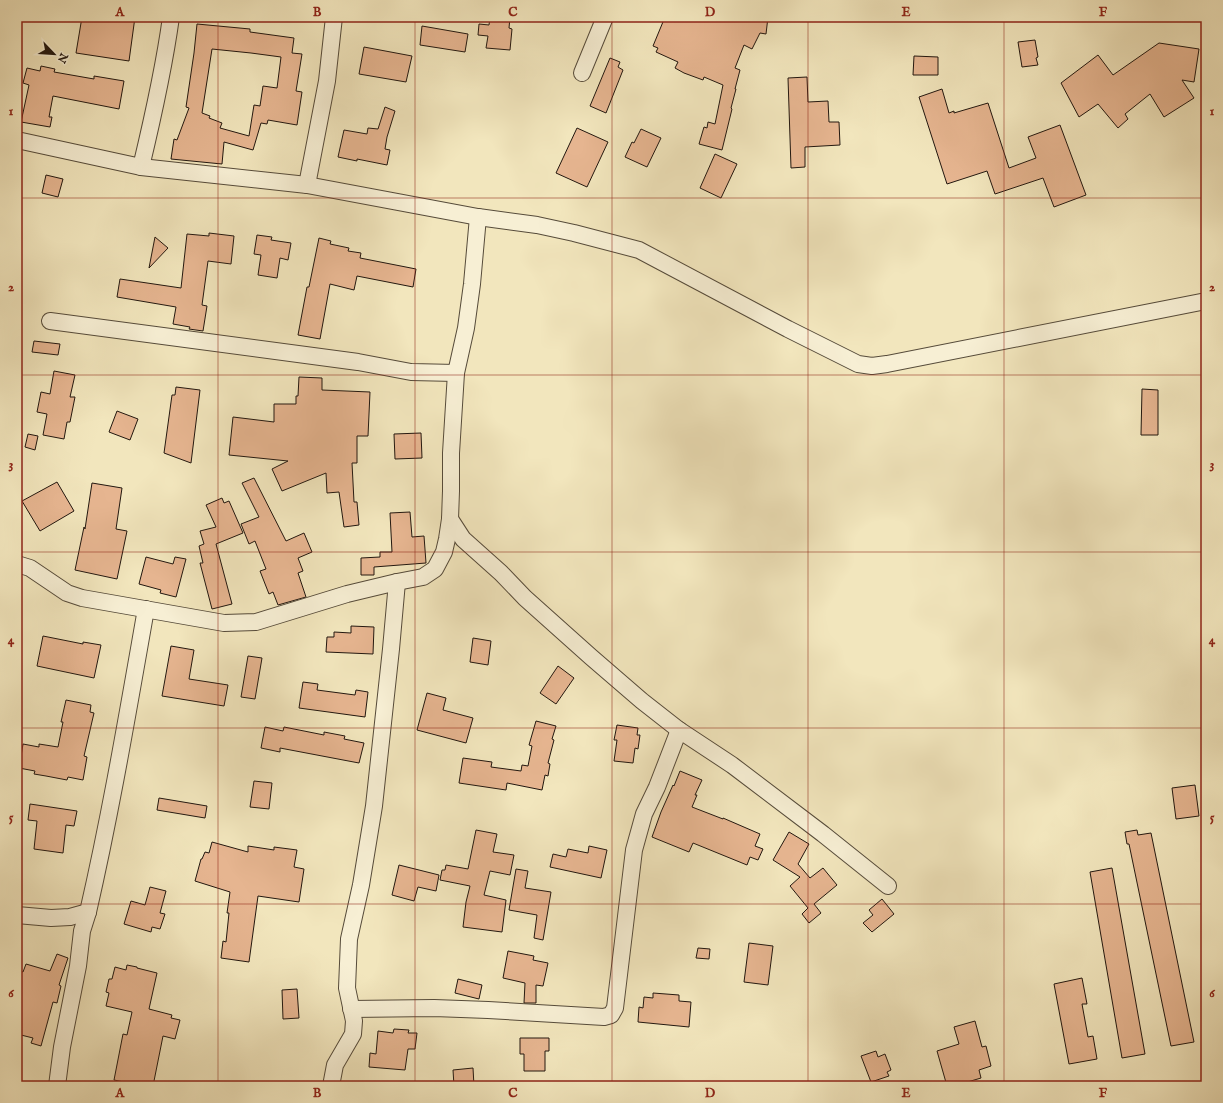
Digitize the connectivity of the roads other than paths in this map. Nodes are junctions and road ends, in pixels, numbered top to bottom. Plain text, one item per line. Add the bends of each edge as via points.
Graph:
1 (171, 17) edge
2 (334, 17) edge
3 (606, 17) edge
4 (582, 73) dead end
5 (17, 140) edge
6 (142, 167) junction
7 (307, 185) junction
8 (478, 217) junction
9 (1206, 301) edge
10 (50, 321) dead end
11 (456, 373) junction
12 (450, 519) junction
13 (17, 564) edge
14 (397, 582) junction
15 (146, 610) junction
16 (679, 730) junction
17 (888, 886) dead end
18 (88, 912) junction
19 (17, 916) edge
20 (351, 1009) junction
21 (57, 1086) edge
22 (331, 1086) edge

1 - 6 street via 159,92
2 - 7 street via 327,81
3 - 4 street
5 - 6 street
6 - 7 street
7 - 8 street
8 - 9 street via 545,226 639,250 858,364 872,366
8 - 11 street via 466,328
10 - 11 street via 358,362 411,372
11 - 12 street
12 - 14 street via 444,552 435,569 423,577
12 - 16 street via 464,538 525,598
13 - 15 street via 30,568 67,593
14 - 15 street via 339,596 256,622 224,622
14 - 20 street via 374,806 349,939 348,988
15 - 18 street via 115,787
16 - 17 street via 732,765
16 - 20 street via 644,814 634,850 615,1008 611,1015 604,1017 434,1008
18 - 19 street via 70,917
18 - 21 street via 82,931
20 - 22 street via 354,1021 353,1034 336,1065

